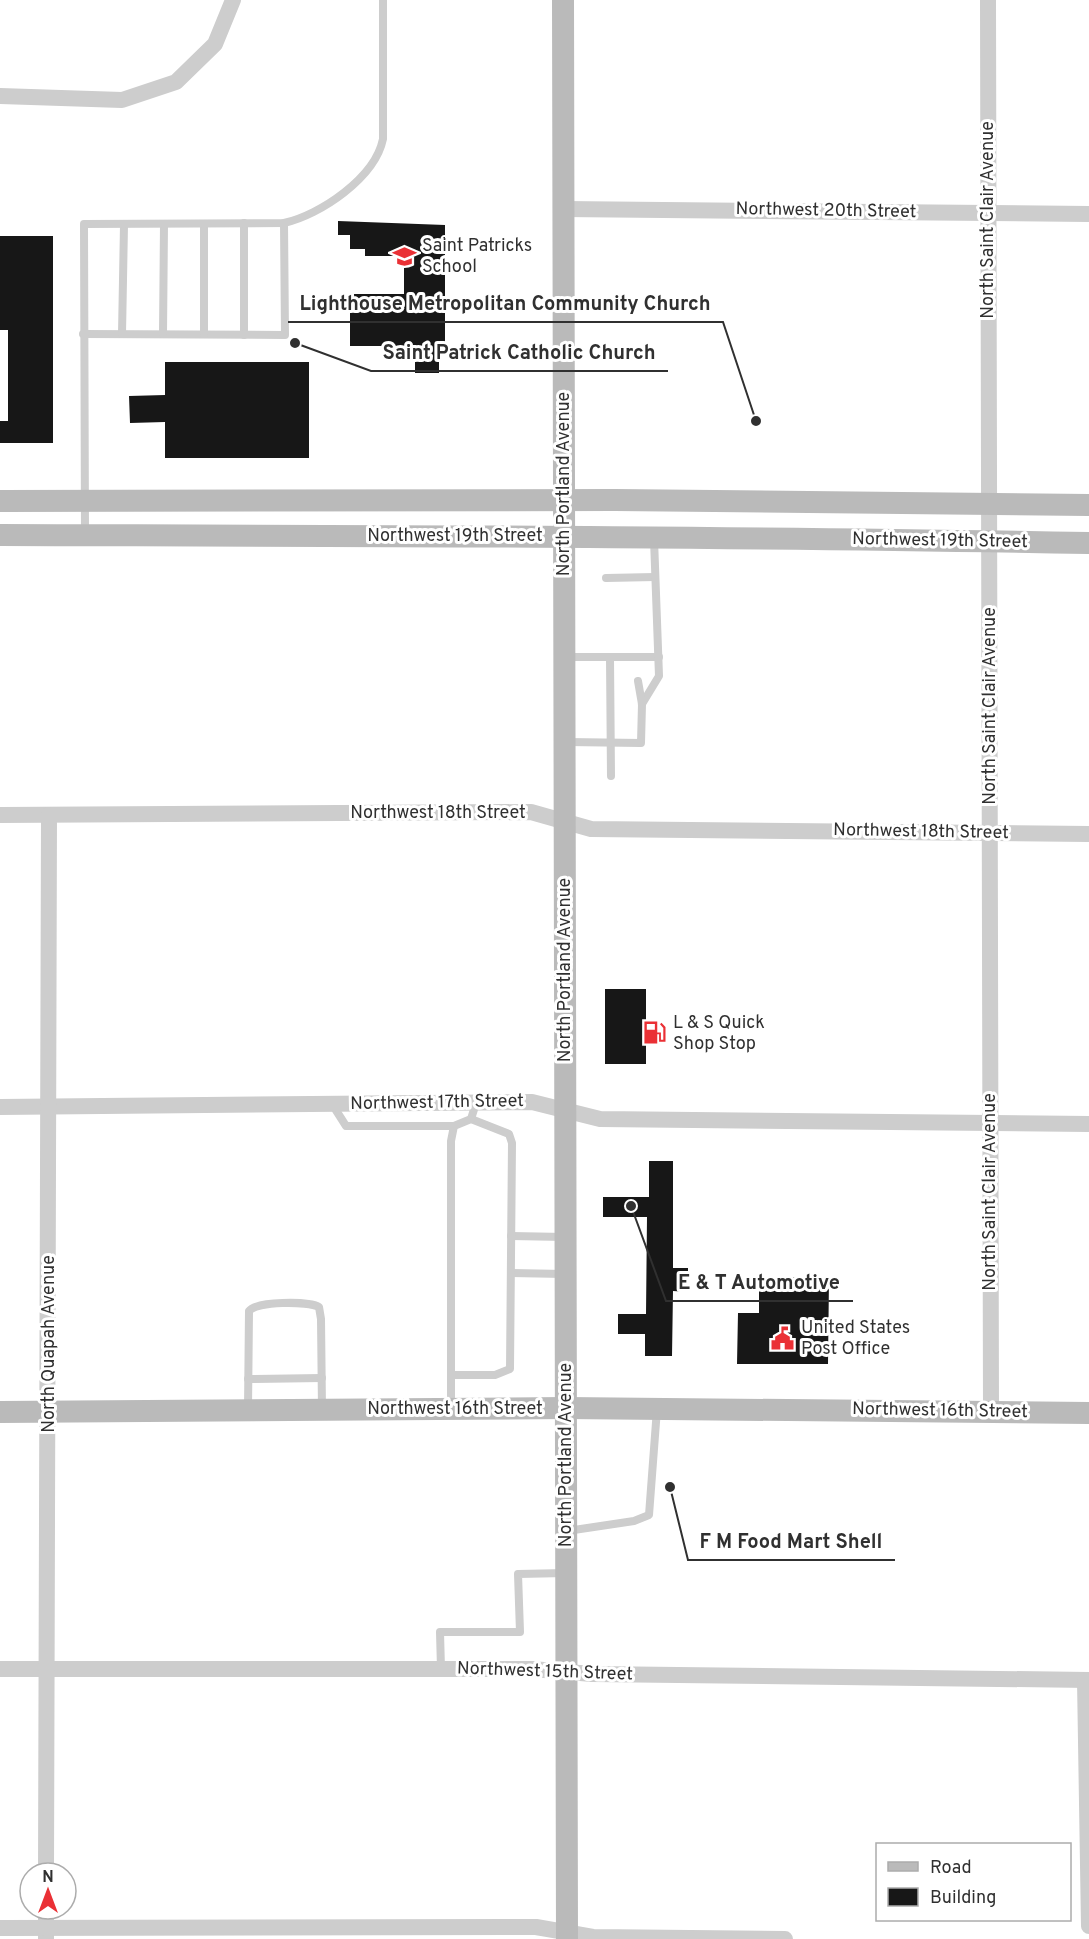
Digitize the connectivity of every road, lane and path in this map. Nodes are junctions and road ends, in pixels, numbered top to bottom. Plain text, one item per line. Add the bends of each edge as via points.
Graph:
1 (233, 0) edge
2 (383, 0) edge
3 (563, 0) edge
4 (988, 0) edge
5 (0, 96) edge
6 (563, 209) junction
7 (988, 213) junction
8 (1089, 214) edge
9 (244, 223) junction
10 (284, 223) junction
11 (164, 224) junction
12 (204, 224) junction
13 (124, 225) junction
14 (83, 334) junction
15 (122, 334) junction
16 (163, 334) junction
17 (204, 334) junction
18 (244, 335) junction
19 (564, 500) junction
20 (0, 501) edge
21 (85, 501) junction
22 (989, 504) junction
23 (1089, 505) edge
24 (0, 535) edge
25 (85, 536) junction
26 (564, 537) junction
27 (654, 539) junction
28 (989, 541) junction
29 (1089, 543) edge
30 (655, 577) junction
31 (606, 578) dead end
32 (564, 657) junction
33 (648, 657) junction
34 (659, 657) junction
35 (610, 658) junction
36 (637, 658) junction
37 (637, 669) dead end
38 (648, 669) dead end
39 (638, 681) dead end
40 (649, 681) dead end
41 (642, 704) junction
42 (564, 742) junction
43 (611, 744) junction
44 (611, 776) dead end
45 (49, 814) junction
46 (0, 815) edge
47 (564, 822) junction
48 (990, 833) junction
49 (1089, 834) edge
50 (332, 1104) junction
51 (0, 1107) edge
52 (49, 1108) junction
53 (565, 1110) junction
54 (473, 1111) junction
55 (990, 1123) junction
56 (1089, 1124) edge
57 (454, 1126) junction
58 (511, 1236) junction
59 (566, 1237) junction
60 (511, 1273) junction
61 (566, 1274) junction
62 (451, 1375) junction
63 (322, 1378) junction
64 (248, 1379) junction
65 (566, 1408) junction
66 (657, 1409) junction
67 (322, 1410) junction
68 (451, 1410) junction
69 (248, 1411) junction
70 (0, 1412) edge
71 (991, 1412) junction
72 (49, 1413) junction
73 (1089, 1413) edge
74 (566, 1531) junction
75 (566, 1573) junction
76 (0, 1669) edge
77 (46, 1669) junction
78 (441, 1669) junction
79 (566, 1672) junction
80 (1087, 1680) edge
81 (46, 1861) edge
82 (1089, 1926) edge
83 (0, 1928) edge
84 (46, 1933) edge
85 (567, 1936) edge
86 (785, 1939) edge

1 - 5 street via 214,44 177,82 122,100
2 - 10 lane via 380,153 370,168 341,193 302,219
3 - 6 street, North Portland Avenue
4 - 7 street, North Saint Clair Avenue
6 - 7 street, Northwest 20th Street
6 - 19 street, North Portland Avenue
7 - 8 street, Northwest 20th Street
7 - 22 street, North Saint Clair Avenue
9 - 10 lane
9 - 12 lane
9 - 18 lane
10 - 18 lane via 285,335
11 - 12 lane
11 - 13 lane
11 - 16 lane
12 - 17 lane
13 - 14 lane via 84,224
13 - 15 lane
14 - 15 lane
14 - 21 lane
15 - 16 lane
16 - 17 lane
17 - 18 lane
19 - 21 street, Northwest 19th Street
19 - 22 street, Northwest 19th Street
19 - 26 street, North Portland Avenue
20 - 21 street, Northwest 19th Street
21 - 25 lane
22 - 23 street, Northwest 19th Street
22 - 28 street, North Saint Clair Avenue
24 - 25 street, Northwest 19th Street
25 - 26 street, Northwest 19th Street
26 - 27 street, Northwest 19th Street
26 - 32 street, North Portland Avenue
27 - 28 street, Northwest 19th Street
27 - 30 lane
28 - 29 street, Northwest 19th Street
28 - 48 street, North Saint Clair Avenue
30 - 31 lane
30 - 34 lane
32 - 35 lane
32 - 42 street, North Portland Avenue
33 - 34 lane
33 - 36 lane
33 - 38 lane
34 - 41 lane via 659,676
35 - 36 lane
35 - 43 lane
36 - 37 lane
39 - 41 lane
40 - 41 lane
41 - 43 lane via 642,743
42 - 43 lane
42 - 47 street, North Portland Avenue
43 - 44 lane
45 - 46 street, Northwest 18th Street
45 - 47 street, Northwest 18th Street via 531,812
45 - 52 street, North Quapah Avenue
47 - 48 street, Northwest 18th Street via 591,829
47 - 53 street, North Portland Avenue
48 - 49 street, Northwest 18th Street
48 - 55 street, North Saint Clair Avenue
50 - 52 street, Northwest 17th Street
50 - 54 street, Northwest 17th Street
50 - 57 lane via 343,1124 349,1127
51 - 52 street, Northwest 17th Street
52 - 72 street, North Quapah Avenue
53 - 54 street, Northwest 17th Street via 532,1102
53 - 55 street, Northwest 17th Street via 600,1119
53 - 59 street, North Portland Avenue
54 - 57 lane
54 - 58 lane via 509,1134 512,1143
55 - 56 street, Northwest 17th Street
55 - 71 street, North Saint Clair Avenue
57 - 62 lane
58 - 59 lane
58 - 60 lane
59 - 61 street, North Portland Avenue
60 - 61 lane
60 - 62 lane via 510,1369 495,1375
61 - 65 street, North Portland Avenue
62 - 68 lane
63 - 64 lane
63 - 64 lane via 319,1307 258,1304 249,1311
63 - 67 lane
64 - 69 lane
65 - 66 street, Northwest 16th Street
65 - 68 street, Northwest 16th Street
65 - 74 street, North Portland Avenue
66 - 71 street, Northwest 16th Street
66 - 74 lane via 649,1515 634,1521
67 - 68 street, Northwest 16th Street
67 - 69 street, Northwest 16th Street
69 - 72 street, Northwest 16th Street
70 - 72 street, Northwest 16th Street
71 - 73 street, Northwest 16th Street
72 - 77 street, North Quapah Avenue
74 - 75 street, North Portland Avenue
75 - 78 lane via 518,1574 520,1632 440,1632
75 - 79 street, North Portland Avenue
76 - 77 street, Northwest 15th Street
77 - 78 street, Northwest 15th Street
77 - 81 street, North Quapah Avenue
78 - 79 street, Northwest 15th Street
79 - 80 street, Northwest 15th Street
79 - 85 street, North Portland Avenue
80 - 82 street
83 - 84 street
84 - 85 street via 536,1927
85 - 86 street

